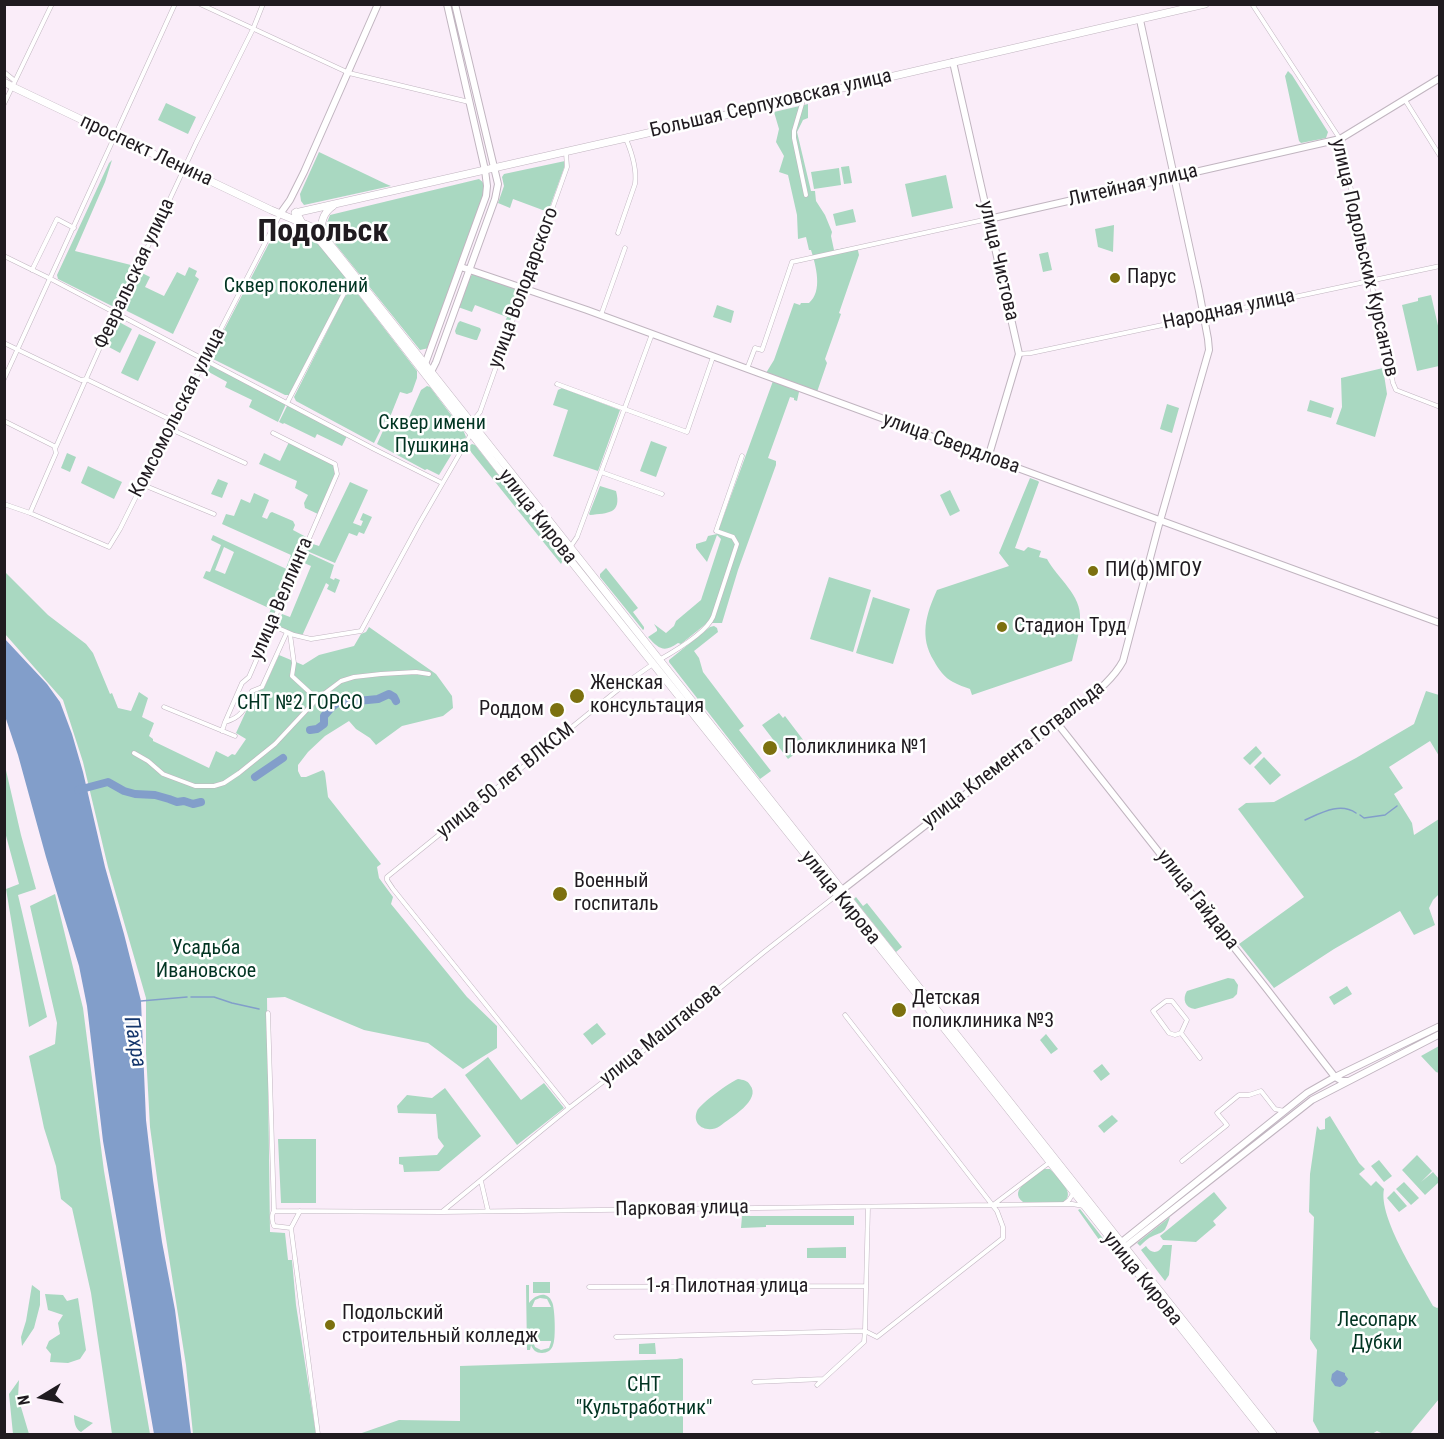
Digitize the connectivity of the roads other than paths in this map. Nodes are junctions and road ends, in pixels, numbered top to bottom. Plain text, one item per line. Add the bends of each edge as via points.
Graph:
1 (52, 4) edge
2 (175, 4) edge
3 (201, 4) edge
4 (263, 4) edge
5 (378, 4) edge
6 (447, 4) edge
7 (455, 4) edge
8 (1205, 4) edge
9 (1252, 4) edge
10 (1140, 20) junction
11 (253, 29) junction
12 (953, 62) junction
13 (4, 72) edge
14 (349, 73) junction
15 (1440, 78) edge
16 (4, 84) edge
17 (14, 84) junction
18 (804, 97) junction
19 (1404, 99) junction
20 (470, 103) junction
21 (4, 104) edge
22 (116, 137) junction
23 (626, 138) junction
24 (1340, 139) junction
25 (566, 152) junction
26 (1440, 156) edge
27 (495, 168) junction
28 (184, 169) junction
29 (485, 170) junction
30 (1173, 177) junction
31 (294, 193) junction
32 (806, 195) dead end
33 (337, 204) junction
34 (296, 212) junction
35 (280, 214) junction
36 (989, 219) junction
37 (303, 225) junction
38 (74, 228) junction
39 (618, 233) dead end
40 (325, 237) junction
41 (625, 248) dead end
42 (4, 256) edge
43 (1440, 266) edge
44 (461, 267) junction
45 (32, 270) junction
46 (469, 270) junction
47 (51, 279) junction
48 (352, 280) junction
49 (1371, 280) junction
50 (524, 289) junction
51 (116, 313) junction
52 (601, 315) junction
53 (1204, 315) junction
54 (652, 334) junction
55 (4, 343) edge
56 (17, 350) junction
57 (1019, 354) junction
58 (713, 357) junction
59 (205, 360) junction
60 (747, 369) junction
61 (427, 370) junction
62 (4, 379) edge
63 (86, 379) junction
64 (557, 384) dead end
65 (287, 403) junction
66 (1440, 407) edge
67 (624, 409) junction
68 (4, 421) edge
69 (172, 424) junction
70 (473, 427) junction
71 (273, 433) dead end
72 (55, 449) junction
73 (742, 456) dead end
74 (988, 458) junction
75 (245, 463) dead end
76 (601, 472) junction
77 (442, 483) junction
78 (141, 484) junction
79 (663, 494) dead end
80 (531, 503) junction
81 (4, 504) edge
82 (30, 513) junction
83 (214, 514) dead end
84 (1160, 521) junction
85 (570, 548) junction
86 (574, 559) junction
87 (1440, 623) edge
88 (271, 625) junction
89 (289, 633) junction
90 (656, 662) junction
91 (429, 674) dead end
92 (317, 699) junction
93 (164, 707) dead end
94 (225, 723) junction
95 (1057, 723) junction
96 (222, 730) junction
97 (235, 736) dead end
98 (134, 753) dead end
99 (840, 892) junction
100 (268, 1013) dead end
101 (845, 1015) dead end
102 (1440, 1026) edge
103 (1181, 1033) junction
104 (1440, 1035) edge
105 (1383, 1054) junction
106 (1200, 1059) dead end
107 (1387, 1061) junction
108 (1335, 1077) junction
109 (1347, 1081) junction
110 (1330, 1089) junction
111 (569, 1108) junction
112 (1284, 1112) junction
113 (1271, 1127) junction
114 (1052, 1160) junction
115 (1182, 1161) dead end
116 (481, 1181) junction
117 (1074, 1183) junction
118 (1074, 1193) junction
119 (1063, 1204) junction
120 (993, 1205) junction
121 (1084, 1206) junction
122 (868, 1207) junction
123 (274, 1211) junction
124 (300, 1211) junction
125 (488, 1211) junction
126 (442, 1212) junction
127 (291, 1228) junction
128 (1121, 1245) junction
129 (866, 1286) junction
130 (589, 1287) dead end
131 (865, 1331) junction
132 (616, 1337) dead end
133 (823, 1379) junction
134 (754, 1382) dead end
135 (817, 1385) dead end
136 (318, 1434) edge
137 (1265, 1434) edge
138 (1273, 1434) edge

1 - 17 street
2 - 22 street
3 - 11 street
4 - 11 street, Февральская улица
5 - 14 street
6 - 20 street
7 - 27 street
8 - 10 main road, Большая Серпуховская улица
9 - 24 street, улица Подольских Курсантов
10 - 12 main road, Большая Серпуховская улица
10 - 30 street, улица Клемента Готвальда
11 - 14 street
11 - 28 street, Февральская улица
12 - 18 main road, Большая Серпуховская улица
12 - 36 street, улица Чистова
13 - 17 street
14 - 20 street
14 - 31 street
15 - 19 street, Литейная улица
16 - 17 main road, проспект Ленина
17 - 21 street
17 - 22 main road, проспект Ленина
18 - 23 main road, Большая Серпуховская улица
18 - 32 street via 794,138
19 - 24 street, Литейная улица
19 - 26 street
20 - 29 street
22 - 28 main road, проспект Ленина
22 - 38 street
23 - 25 main road, Большая Серпуховская улица
23 - 39 street via 636,176
24 - 30 street, Литейная улица
24 - 49 street, улица Подольских Курсантов
25 - 27 main road, Большая Серпуховская улица
25 - 50 street, улица Володарского via 567,167
27 - 29 main road, Большая Серпуховская улица
27 - 46 street via 495,199
28 - 35 main road, проспект Ленина
28 - 51 street, Февральская улица
29 - 33 main road, Большая Серпуховская улица
29 - 44 street via 486,196
30 - 36 street, Литейная улица
30 - 53 street, улица Клемента Готвальда
31 - 34 street
31 - 35 street
33 - 34 main road, Большая Серпуховская улица
33 - 40 main road via 324,215 321,229
34 - 35 main road, Большая Серпуховская улица
34 - 37 main road
35 - 37 main road, проспект Ленина
35 - 59 street, Комсомольская улица
36 - 57 street, улица Чистова
36 - 60 street, Литейная улица via 792,262 762,350 755,348
37 - 40 main road, улица Кирова
37 - 48 main road, улица Кирова
38 - 45 street via 57,219
38 - 47 street
40 - 61 main road, улица Кирова
41 - 52 street
42 - 45 street
43 - 49 street, Народная улица
44 - 46 street, улица Свердлова
44 - 61 street
45 - 47 street
46 - 50 street, улица Свердлова
46 - 61 street
47 - 51 street
47 - 56 street
48 - 61 main road, улица Кирова
48 - 65 street
49 - 53 street, Народная улица
49 - 66 street, улица Подольских Курсантов via 1396,390
50 - 52 street, улица Свердлова
50 - 70 street, улица Володарского
51 - 59 street
51 - 63 street, Февральская улица
52 - 54 street, улица Свердлова
53 - 57 street, Народная улица
53 - 84 street, улица Клемента Готвальда via 1209,350
54 - 58 street, улица Свердлова
54 - 67 street
55 - 56 street
56 - 62 street
56 - 63 street
57 - 74 street, улица Чистова
58 - 60 street, улица Свердлова
58 - 67 street via 687,432
59 - 65 street
59 - 69 street, Комсомольская улица
60 - 74 street, улица Свердлова
61 - 70 main road, улица Кирова
61 - 70 main road, улица Кирова
63 - 69 street via 169,419
63 - 72 street, Февральская улица
64 - 67 street
65 - 77 street
67 - 76 street
68 - 72 street
69 - 75 street via 177,432
69 - 78 street, Комсомольская улица
70 - 77 street, улица Володарского
70 - 80 main road, улица Кирова
71 - 88 street, улица Веллинга via 335,464 337,474
72 - 82 street, Февральская улица
73 - 90 street, улица 50 лет ВЛКСМ via 716,531 733,537 737,544 713,617 681,647
74 - 84 street, улица Свердлова
76 - 79 street
76 - 85 street
77 - 89 street, улица Володарского via 361,631 311,639
78 - 82 street, Комсомольская улица via 110,547
78 - 83 street
80 - 85 main road, улица Кирова
80 - 86 main road, улица Кирова
81 - 82 street
84 - 87 street, улица Свердлова
84 - 95 street, улица Клемента Готвальда via 1123,662 1117,673
85 - 86 main road, улица Кирова
86 - 90 main road, улица Кирова
88 - 89 street
88 - 94 street, улица Веллинга
89 - 92 street via 292,676
89 - 94 street via 262,687 252,691 238,717
90 - 99 main road, улица Кирова via 733,751
90 - 111 street, улица 50 лет ВЛКСМ via 387,877
91 - 92 street via 354,677 341,681
92 - 98 street via 275,744 239,773 214,786 195,786 163,774
93 - 96 street
94 - 96 street, улица Веллинга
95 - 99 street, улица Клемента Готвальда
95 - 108 street, улица Гайдара
96 - 97 street
99 - 111 street, улица Маштакова
99 - 114 main road, улица Кирова
100 - 123 street
101 - 120 street
102 - 105 street
103 - 103 street via 1168,1033 1153,1011 1172,1001 1187,1020
103 - 106 street
104 - 107 street
105 - 107 street
105 - 108 street
107 - 109 street
108 - 109 street
108 - 110 street
108 - 112 street
109 - 110 street
110 - 113 street
111 - 116 street, улица Маштакова
112 - 113 street
112 - 115 street via 1275,1109 1261,1091 1239,1095 1217,1113 1227,1125
113 - 128 street
114 - 117 main road, улица Кирова
114 - 118 main road, улица Кирова
114 - 120 street
116 - 125 street
116 - 126 street, улица Маштакова
117 - 118 street
117 - 128 main road, улица Кирова
118 - 119 street
118 - 121 main road, улица Кирова
119 - 120 street, Парковая улица
119 - 121 street, Парковая улица
120 - 122 street, Парковая улица
120 - 131 street via 1003,1227 1003,1238 877,1338
121 - 128 main road, улица Кирова
122 - 125 street, Парковая улица
122 - 129 street
123 - 124 street, Парковая улица
123 - 127 street via 274,1226
124 - 126 street, Парковая улица
124 - 127 street
125 - 126 street, Парковая улица
127 - 136 street
128 - 137 main road, улица Кирова
128 - 138 main road, улица Кирова
129 - 130 street, 1-я Пилотная улица
129 - 131 street
131 - 132 street
131 - 133 street via 864,1342
133 - 134 street
133 - 135 street

